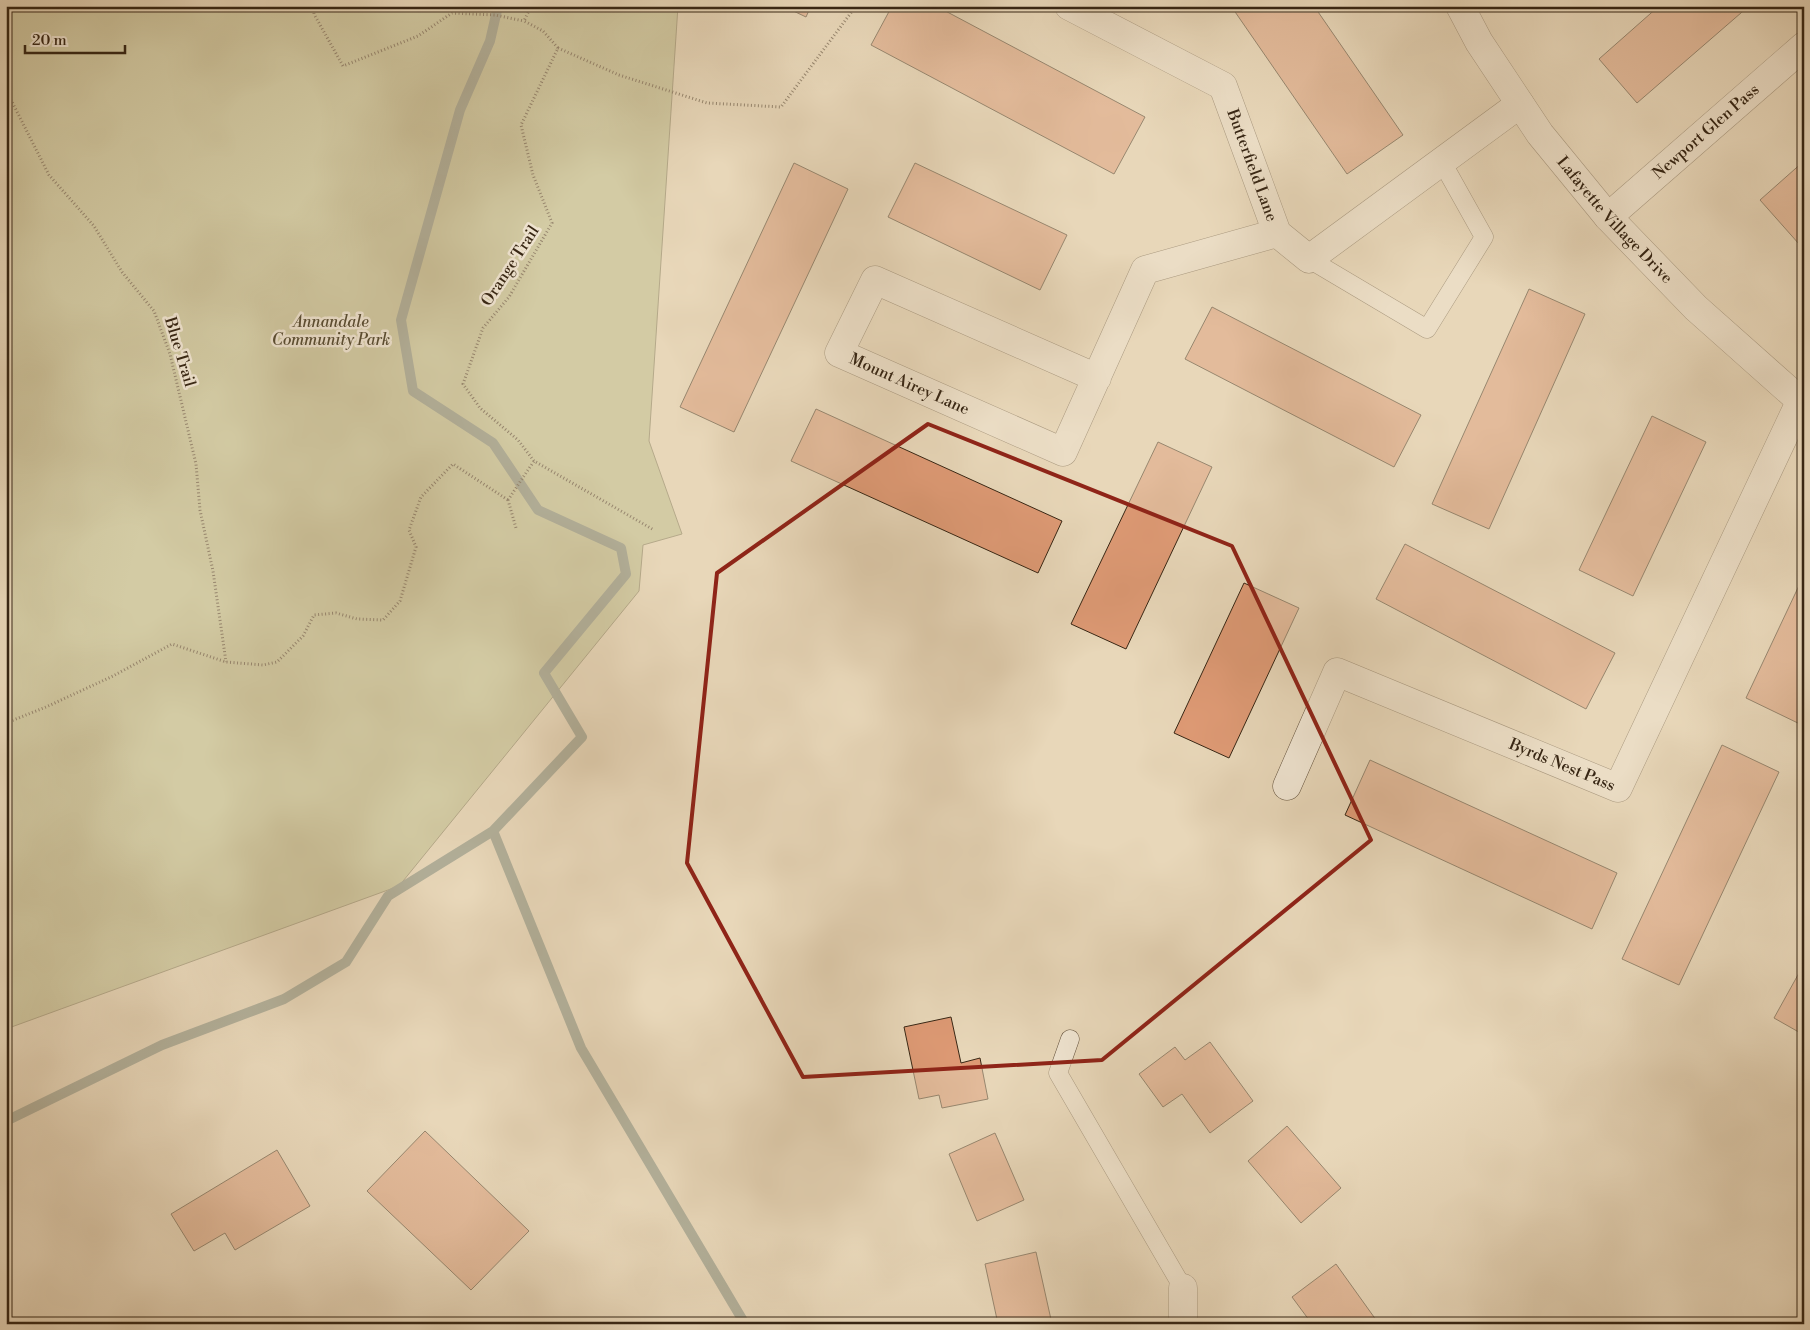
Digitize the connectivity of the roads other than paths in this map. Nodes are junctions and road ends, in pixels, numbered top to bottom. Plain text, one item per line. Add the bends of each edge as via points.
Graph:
1 (1070, 6) edge
2 (1460, 6) edge
3 (1804, 46) edge
4 (1520, 104) junction
5 (1442, 162) junction
6 (1608, 217) junction
7 (1277, 233) junction
8 (1309, 259) junction
9 (1097, 378) junction
10 (1802, 403) edge
11 (1287, 786) dead end
12 (1070, 1039) dead end
13 (1183, 1288) joint
14 (1183, 1324) edge

1 - 7 street, Butterfield Lane via 1223,86
2 - 4 street, Lafayette Village Drive via 1479,42
3 - 6 street, Newport Glen Pass
4 - 5 street
4 - 6 street, Lafayette Village Drive via 1540,134
5 - 8 street
5 - 8 lane via 1484,237 1426,329
6 - 10 street, Lafayette Village Drive via 1696,308
7 - 8 street, Butterfield Lane
7 - 9 street, Mount Airey Lane via 1145,270
9 - 9 street, Mount Airey Lane via 1063,452 839,353 875,280
10 - 11 street, Byrds Nest Pass via 1618,788 1337,672
12 - 13 lane via 1058,1073
13 - 14 street

